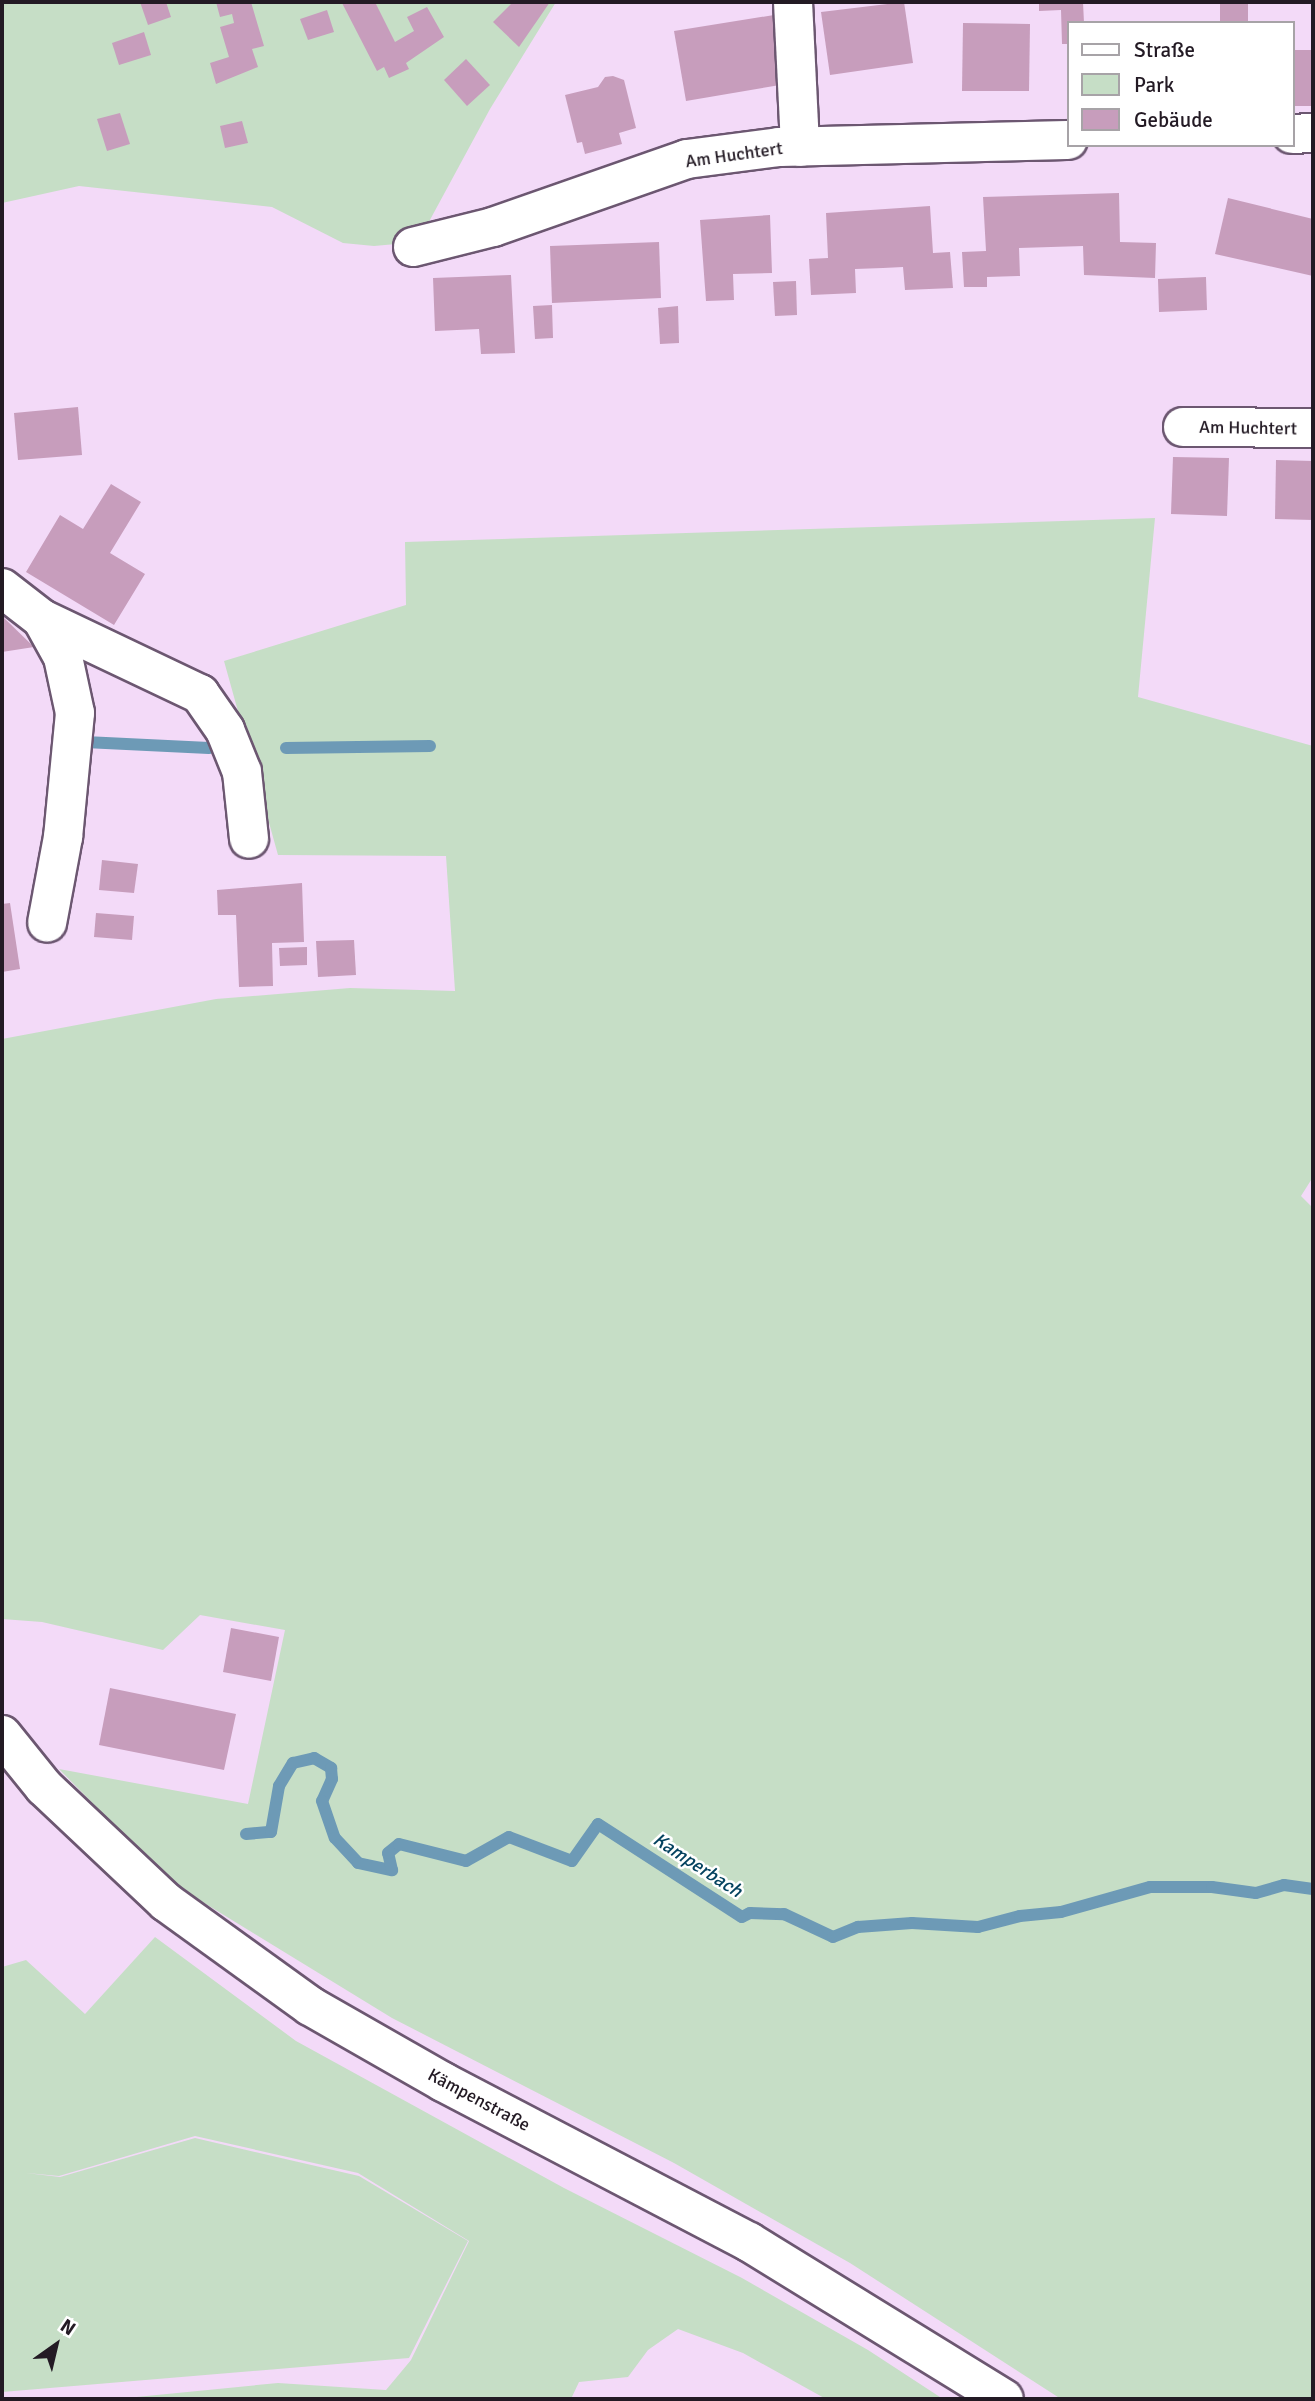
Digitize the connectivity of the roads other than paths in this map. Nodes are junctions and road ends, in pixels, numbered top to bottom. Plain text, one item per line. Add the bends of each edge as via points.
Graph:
1 (793, 2) edge
2 (1313, 133) edge
3 (1294, 134) edge
4 (1066, 140) edge
5 (800, 146) junction
6 (413, 247) dead end
7 (1183, 427) dead end
8 (1313, 428) edge
9 (2, 588) edge
10 (42, 619) junction
11 (249, 839) dead end
12 (47, 923) dead end
13 (2, 1735) edge
14 (1004, 2399) edge

1 - 5 street
2 - 3 street
4 - 5 street, Am Huchtert
5 - 6 street, Am Huchtert via 687,159 494,228
7 - 8 street, Am Huchtert
9 - 10 street
10 - 11 street via 200,694 226,730 242,772
10 - 12 street via 63,657 75,713 63,837
13 - 14 street, Kämpenstraße via 44,1787 166,1902 310,2006 443,2082 749,2242

